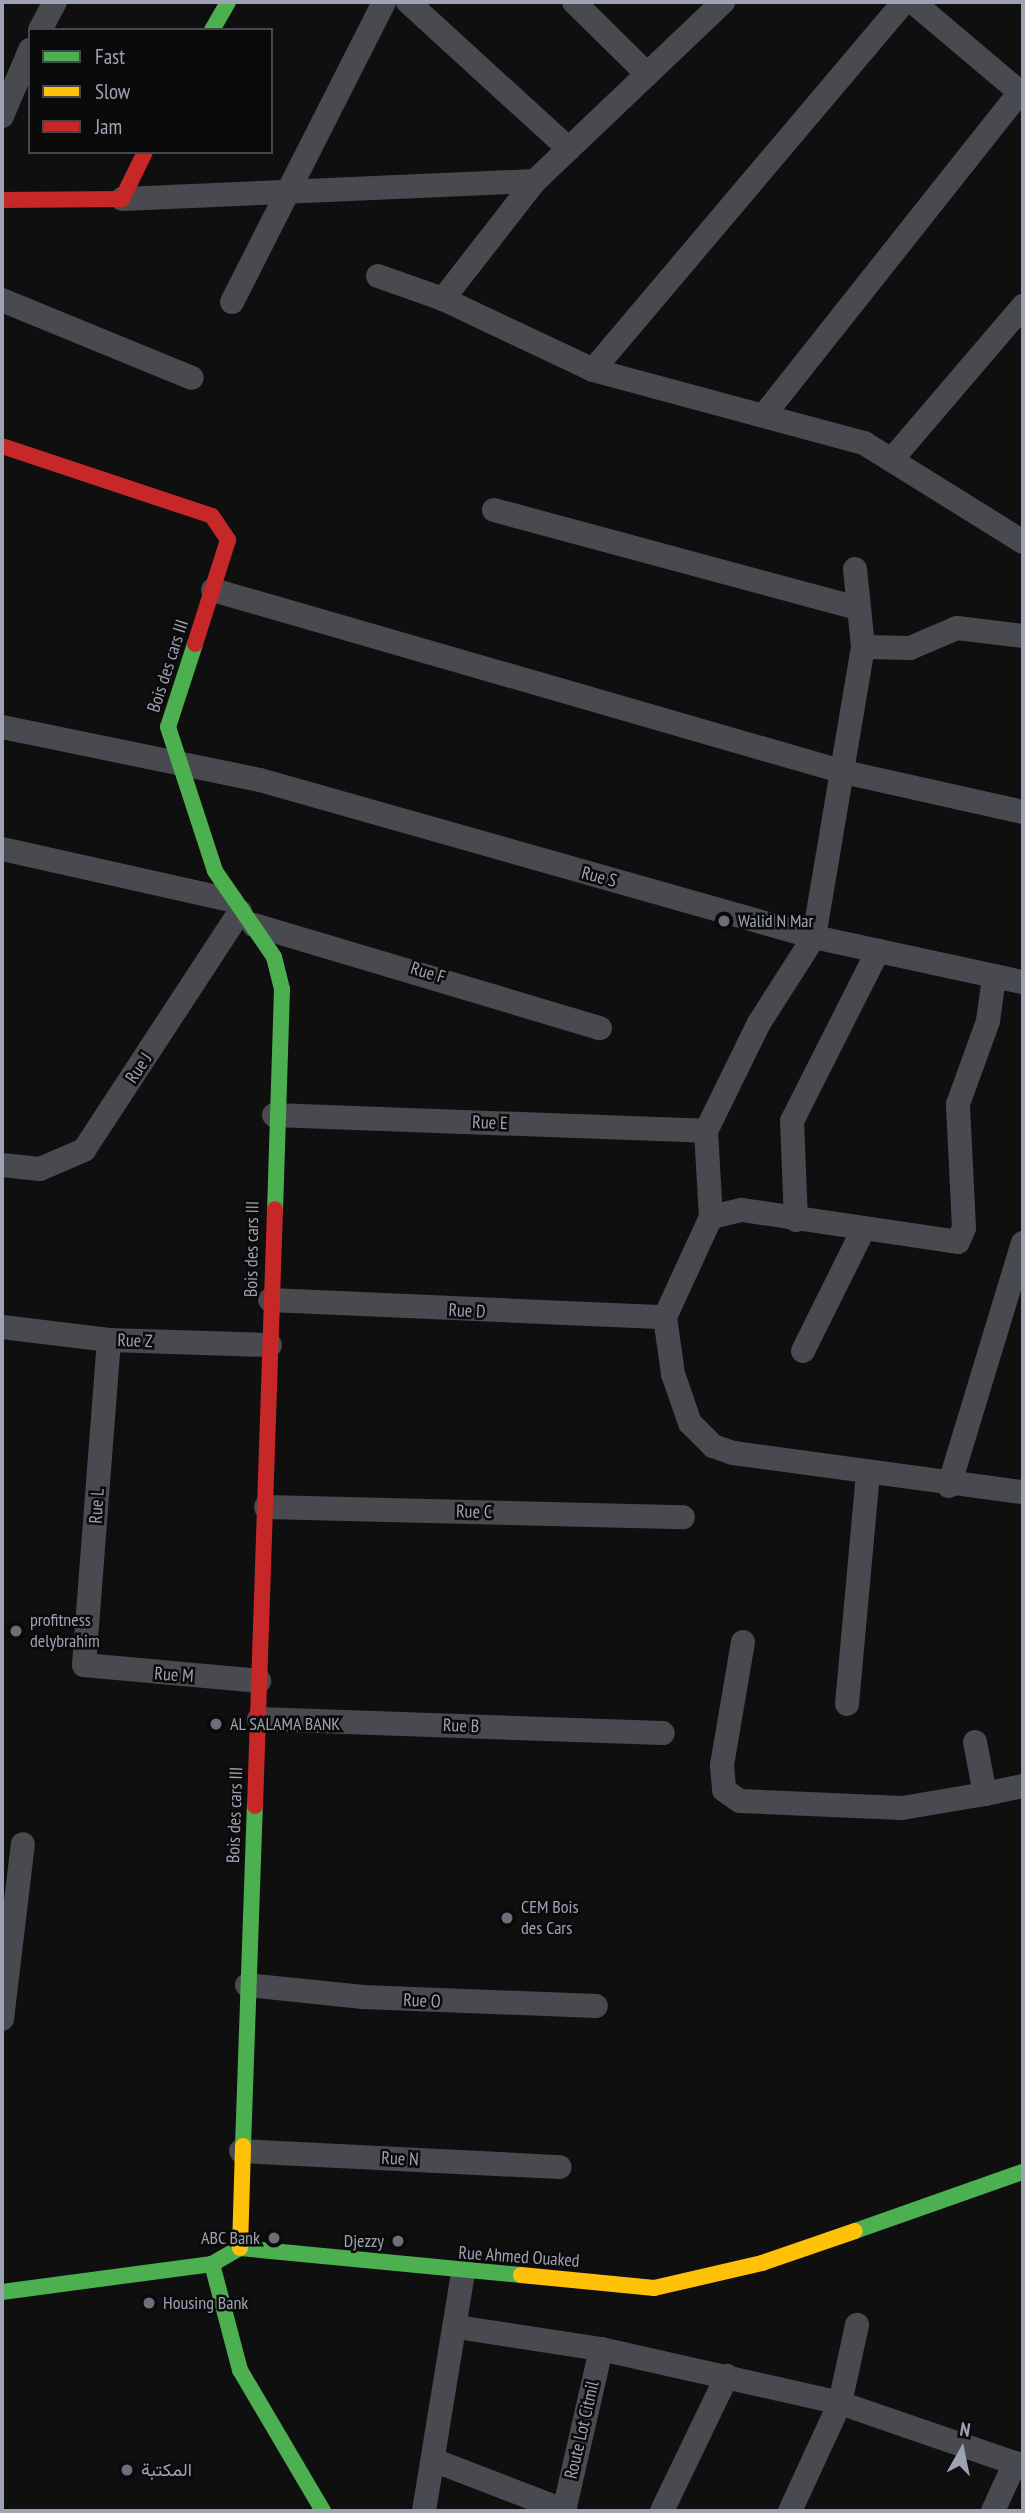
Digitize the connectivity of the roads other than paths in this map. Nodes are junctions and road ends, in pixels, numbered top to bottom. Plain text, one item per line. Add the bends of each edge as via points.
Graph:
1 (55, 2) edge
2 (228, 2) edge
3 (384, 2) edge
4 (408, 2) edge
5 (574, 2) edge
6 (723, 2) edge
7 (904, 2) edge
8 (913, 2) edge
9 (41, 28) edge
10 (213, 28) edge
11 (28, 55) edge
12 (647, 74) junction
13 (1022, 93) edge
14 (2, 116) edge
15 (569, 149) junction
16 (144, 154) edge
17 (535, 181) junction
18 (287, 189) junction
19 (122, 199) junction
20 (2, 200) edge
21 (378, 276) dead end
22 (443, 299) junction
23 (2, 300) edge
24 (232, 302) dead end
25 (1023, 306) edge
26 (593, 370) junction
27 (192, 378) dead end
28 (764, 415) junction
29 (2, 446) edge
30 (894, 457) junction
31 (494, 510) dead end
32 (1019, 534) edge
33 (855, 569) dead end
34 (213, 590) junction
35 (856, 608) junction
36 (1023, 636) edge
37 (863, 647) junction
38 (2, 727) edge
39 (176, 765) junction
40 (844, 772) junction
41 (1023, 812) edge
42 (3, 851) edge
43 (242, 912) junction
44 (814, 937) junction
45 (878, 951) junction
46 (994, 978) junction
47 (1023, 982) edge
48 (600, 1028) dead end
49 (274, 1115) junction
50 (706, 1131) junction
51 (2, 1165) edge
52 (711, 1217) junction
53 (796, 1220) junction
54 (862, 1232) junction
55 (1023, 1243) edge
56 (270, 1300) junction
57 (665, 1317) junction
58 (2, 1328) edge
59 (109, 1340) junction
60 (270, 1345) junction
61 (803, 1351) dead end
62 (869, 1475) junction
63 (949, 1486) junction
64 (1023, 1492) edge
65 (266, 1507) junction
66 (682, 1517) dead end
67 (743, 1642) dead end
68 (88, 1670) joint
69 (259, 1681) junction
70 (848, 1704) dead end
71 (259, 1719) junction
72 (663, 1733) dead end
73 (975, 1742) dead end
74 (1023, 1786) edge
75 (985, 1794) junction
76 (23, 1844) dead end
77 (5, 1928) edge
78 (247, 1985) junction
79 (596, 2006) dead end
80 (2, 2019) edge
81 (241, 2151) junction
82 (560, 2167) dead end
83 (1023, 2172) edge
84 (240, 2248) junction
85 (212, 2264) junction
86 (463, 2273) junction
87 (2, 2292) edge
88 (857, 2325) dead end
89 (457, 2327) junction
90 (601, 2349) junction
91 (727, 2376) junction
92 (840, 2403) junction
93 (433, 2460) junction
94 (1019, 2464) edge
95 (323, 2511) edge
96 (424, 2511) edge
97 (565, 2511) edge
98 (662, 2511) edge
99 (790, 2511) edge
100 (993, 2511) edge

1 - 9 street
2 - 10 street
3 - 18 street
4 - 15 street
5 - 12 street
6 - 12 street
7 - 26 street
8 - 13 street
11 - 14 street
12 - 15 street
13 - 28 street
15 - 17 street
16 - 19 street
17 - 18 street
17 - 22 street
18 - 19 street
18 - 24 street
19 - 20 street
21 - 22 street
22 - 26 street
23 - 27 street
25 - 30 street
26 - 28 street
28 - 30 street
29 - 34 street, Bois des cars III via 218,520 228,548
30 - 32 street
31 - 35 street
33 - 35 street
34 - 39 street, Bois des cars III via 168,727
34 - 40 street
35 - 37 street
36 - 37 street via 957,628 910,648
37 - 40 street
38 - 39 street, Rue S
39 - 43 street, Bois des cars III
39 - 44 street, Rue S via 260,780
40 - 41 street
40 - 44 street
42 - 43 street, Rue F
43 - 48 street, Rue F
43 - 49 street, Bois des cars III via 281,975
43 - 51 street, Rue J via 84,1150 40,1169
44 - 45 street, Rue S
44 - 50 street via 759,1023
45 - 46 street, Rue S
45 - 53 street via 792,1121
46 - 47 street, Rue S
46 - 54 street via 988,1021 958,1104 962,1236 951,1244
49 - 50 street, Rue E
49 - 56 street, Bois des cars III
50 - 52 street
52 - 53 street via 742,1210
52 - 57 street
53 - 54 street
54 - 61 street
55 - 63 street
56 - 57 street, Rue D
56 - 60 street, Bois des cars III
57 - 62 street via 681,1403 713,1446
58 - 59 street, Rue Z
59 - 60 street, Rue Z
59 - 68 street, Rue L via 83,1658
60 - 65 street, Bois des cars III
62 - 63 street
62 - 70 street
63 - 64 street
65 - 66 street, Rue C
65 - 69 street, Bois des cars III
67 - 75 street via 722,1765 724,1790 740,1801 902,1808
68 - 69 street, Rue M
69 - 71 street, Bois des cars III
71 - 72 street, Rue B
71 - 78 street, Bois des cars III
73 - 75 street
74 - 75 street
76 - 77 street
77 - 80 street
78 - 79 street, Rue O via 363,1997
78 - 81 street, Bois des cars III
81 - 82 street, Rue N
81 - 84 street, Bois des cars III
83 - 86 street, Rue Ahmed Ouaked via 762,2263 678,2285
84 - 85 street
84 - 86 street, Rue Ahmed Ouaked
85 - 87 street
85 - 95 street via 240,2370
86 - 89 street
88 - 92 street
89 - 90 street
89 - 93 street
90 - 91 street
90 - 97 street, Route Lot Citmil
91 - 92 street
91 - 98 street
92 - 94 street
92 - 99 street
93 - 96 street
93 - 97 street, Route Lot Citmil
94 - 100 street

